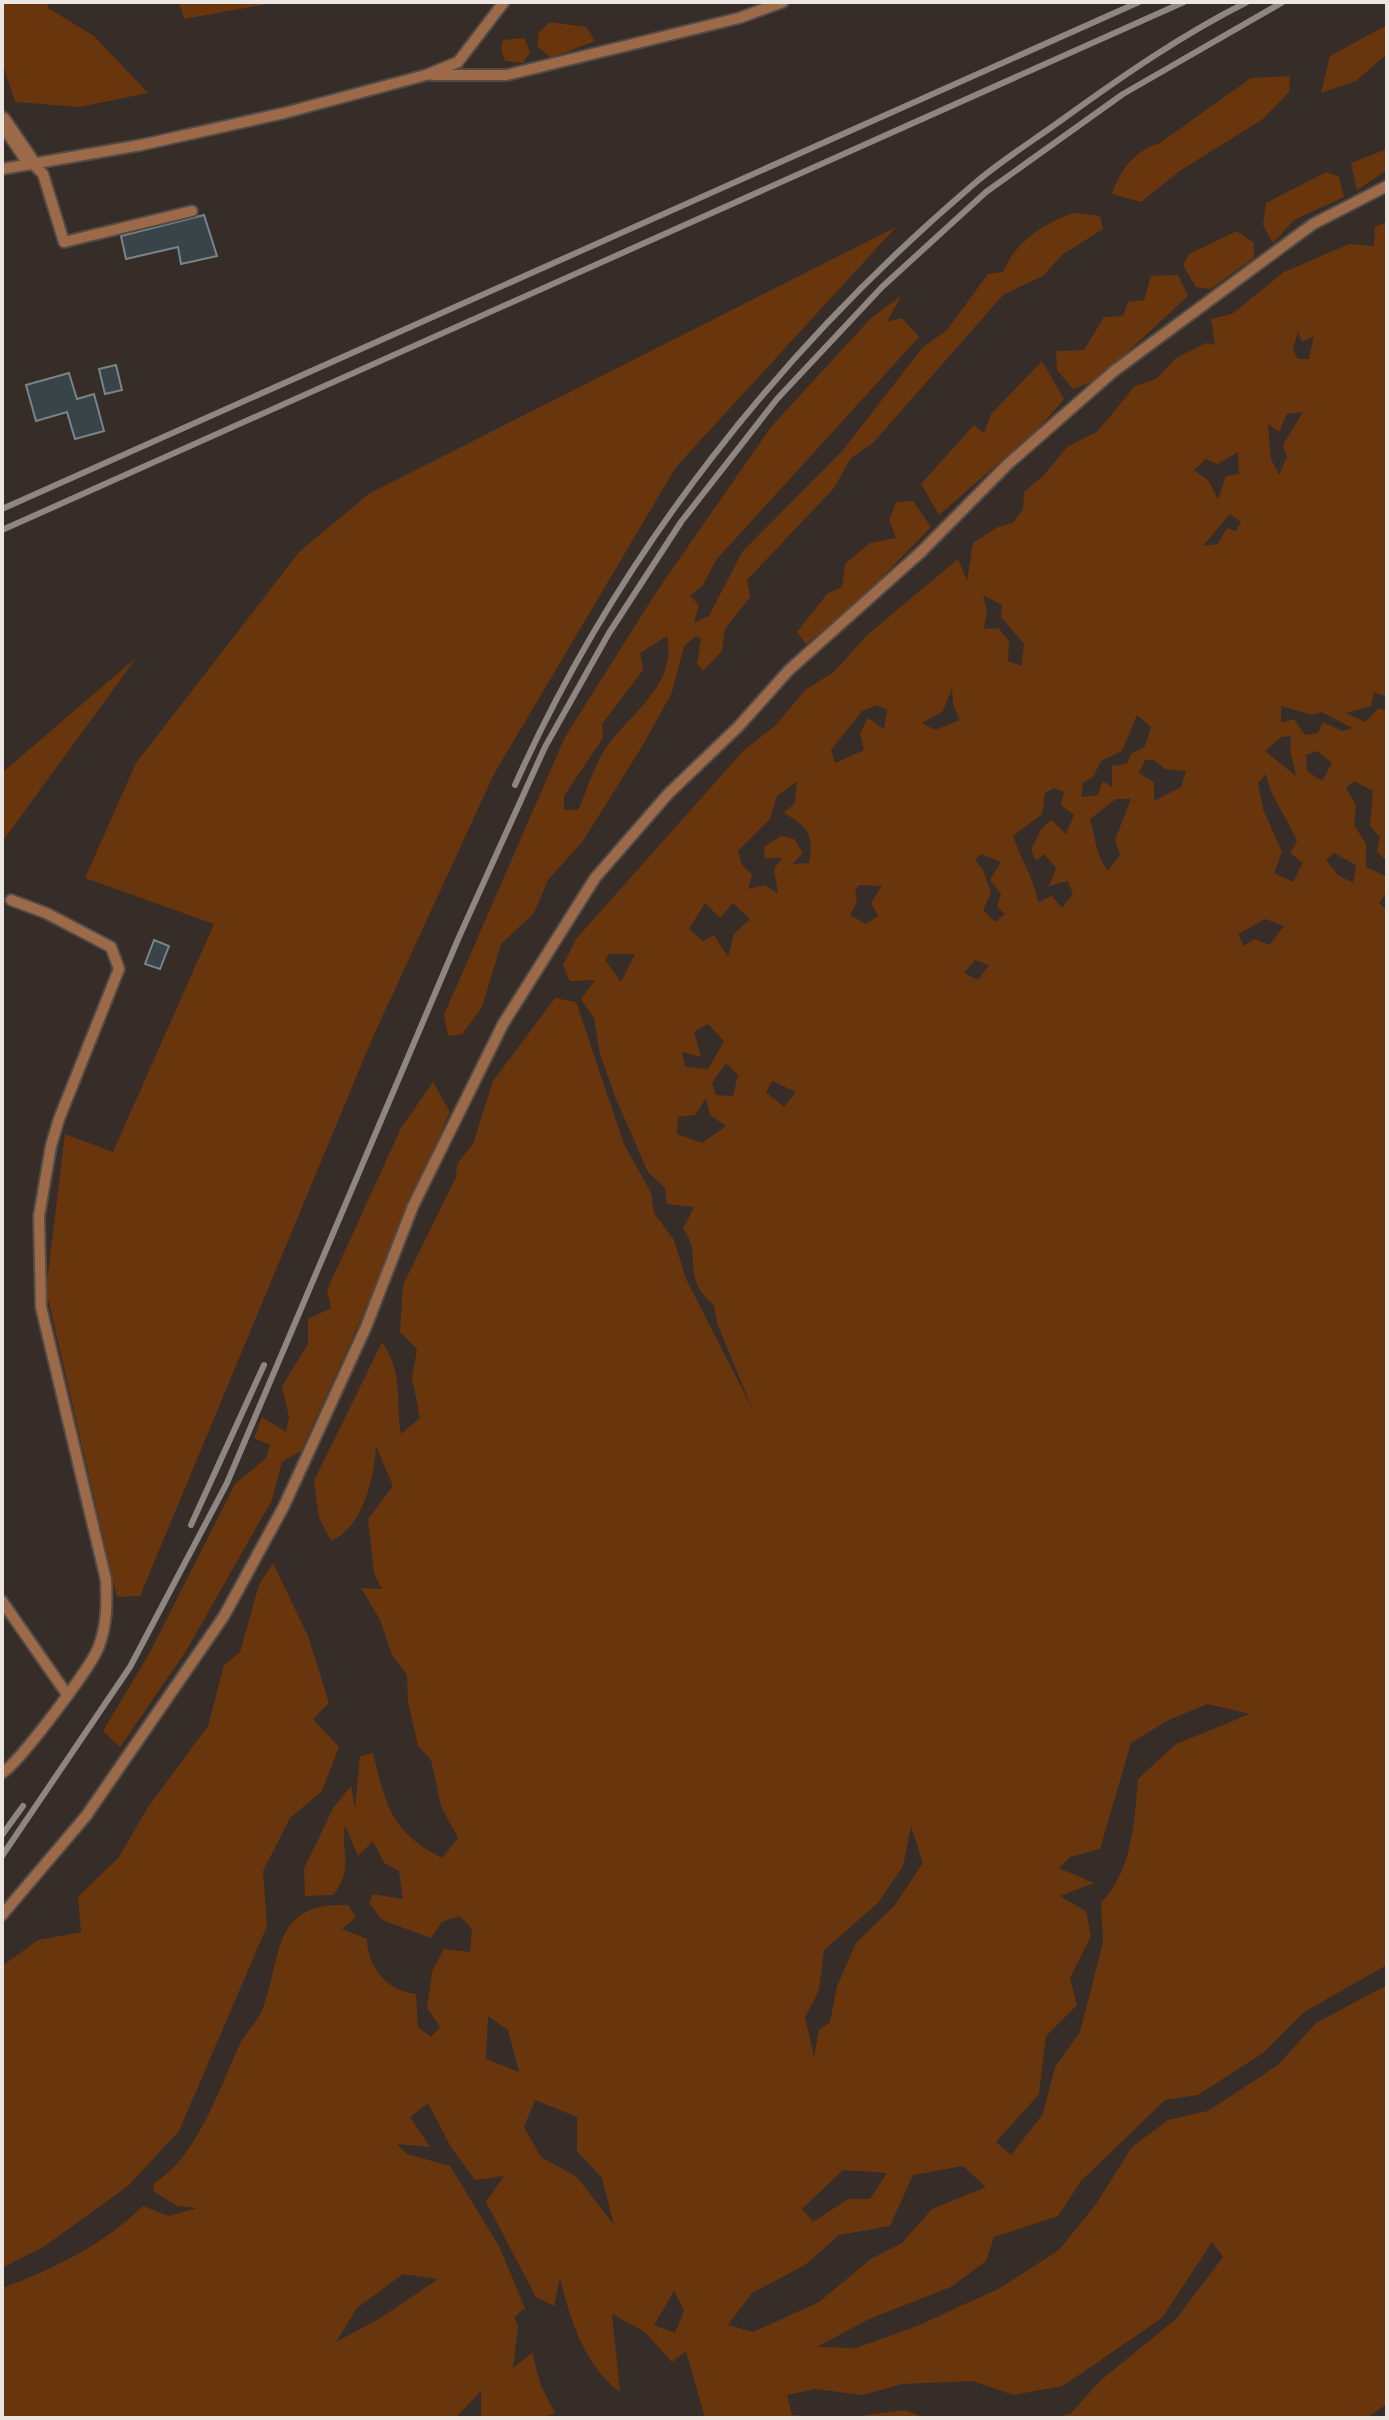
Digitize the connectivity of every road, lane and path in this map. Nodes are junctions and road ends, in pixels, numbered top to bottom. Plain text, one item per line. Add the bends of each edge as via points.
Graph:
1 (504, 2) edge
2 (783, 2) edge
3 (426, 75) junction
4 (2, 120) edge
5 (30, 161) junction
6 (2, 169) edge
7 (1387, 186) edge
8 (192, 211) dead end
9 (11, 900) dead end
10 (2, 1601) edge
11 (66, 1693) junction
12 (2, 1773) edge
13 (2, 1915) edge

1 - 3 lane via 458,62
2 - 3 lane via 739,18 507,75
3 - 5 lane via 141,145
4 - 5 street
5 - 6 lane
5 - 8 lane via 43,174 64,242
7 - 13 lane via 1313,224 1090,392 789,670 595,878 503,1024 413,1206 366,1327 284,1506 224,1616 86,1816
9 - 11 lane via 111,947 119,969 51,1146 39,1216 41,1307 106,1580 108,1613 98,1649
10 - 11 lane
11 - 12 lane via 37,1736

